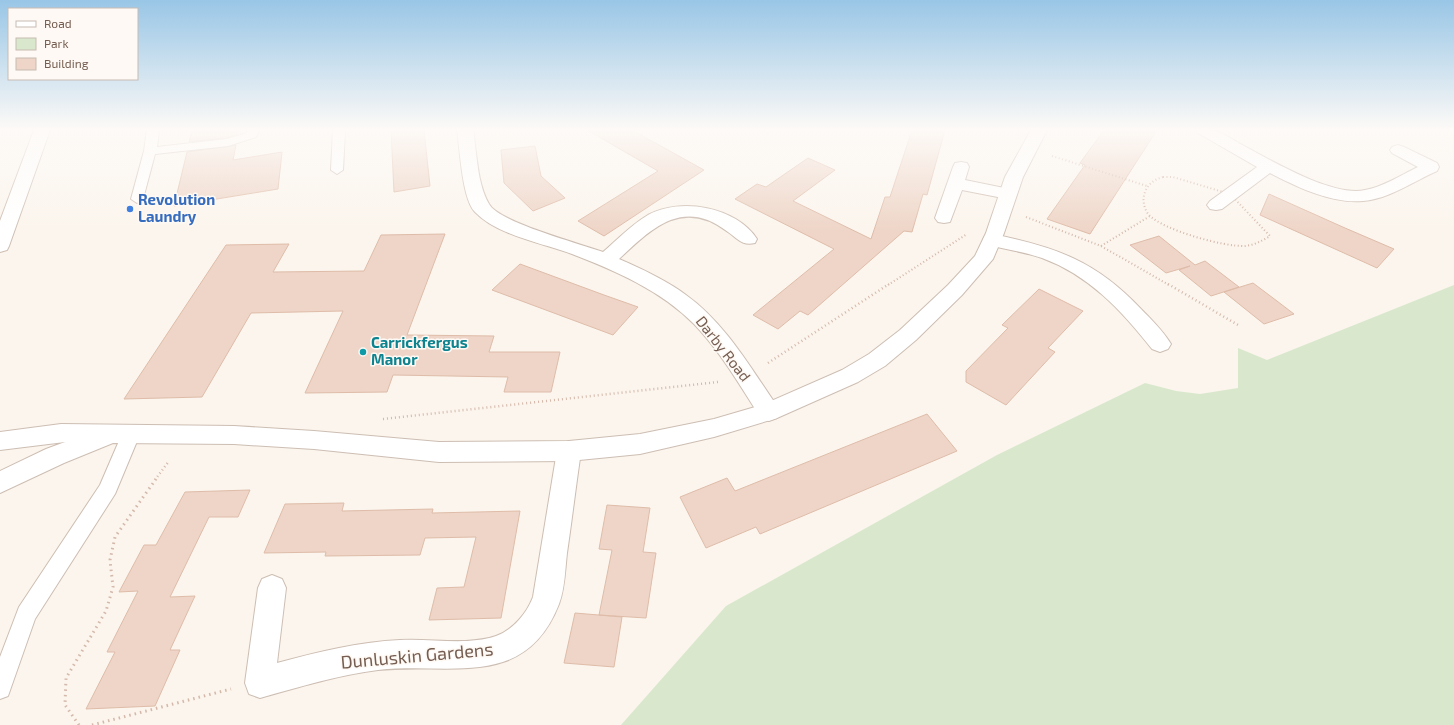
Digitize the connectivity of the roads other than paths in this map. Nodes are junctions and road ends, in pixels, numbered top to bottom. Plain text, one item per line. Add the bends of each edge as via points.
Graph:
1 (30, 164) edge
2 (147, 164) edge
3 (337, 164) edge
4 (468, 164) edge
5 (1021, 164) edge
6 (1265, 164) edge
7 (1425, 164) edge
8 (1269, 166) junction
9 (337, 170) dead end
10 (137, 199) dead end
11 (1216, 205) dead end
12 (1003, 207) junction
13 (944, 218) dead end
14 (748, 239) dead end
15 (992, 240) junction
16 (0, 246) edge
17 (605, 261) junction
18 (1160, 344) dead end
19 (769, 412) junction
20 (122, 434) junction
21 (0, 441) edge
22 (569, 450) junction
23 (0, 483) edge
24 (272, 588) dead end
25 (0, 688) edge

1 - 16 street
2 - 10 lane
3 - 9 lane
4 - 17 street, Darby Road via 481,208 497,221
5 - 12 street
6 - 8 street
7 - 8 street via 1431,167 1369,195 1357,197 1327,192
8 - 11 street
12 - 13 street via 958,175
12 - 15 street
14 - 17 street via 733,226 713,215 698,212 678,213 654,219
15 - 18 street via 1050,254 1083,270 1137,316
15 - 19 street via 977,267 893,348 850,376
17 - 19 street, Darby Road via 643,276 691,310 713,332
19 - 22 street via 702,432 664,440 619,447
20 - 21 street via 61,433
20 - 22 street via 272,436 446,452
20 - 23 street via 55,456
20 - 25 lane via 108,489 26,614
22 - 24 street, Dunluskin Gardens via 547,597 539,617 521,637 505,647 482,653 400,654 358,658 260,683

